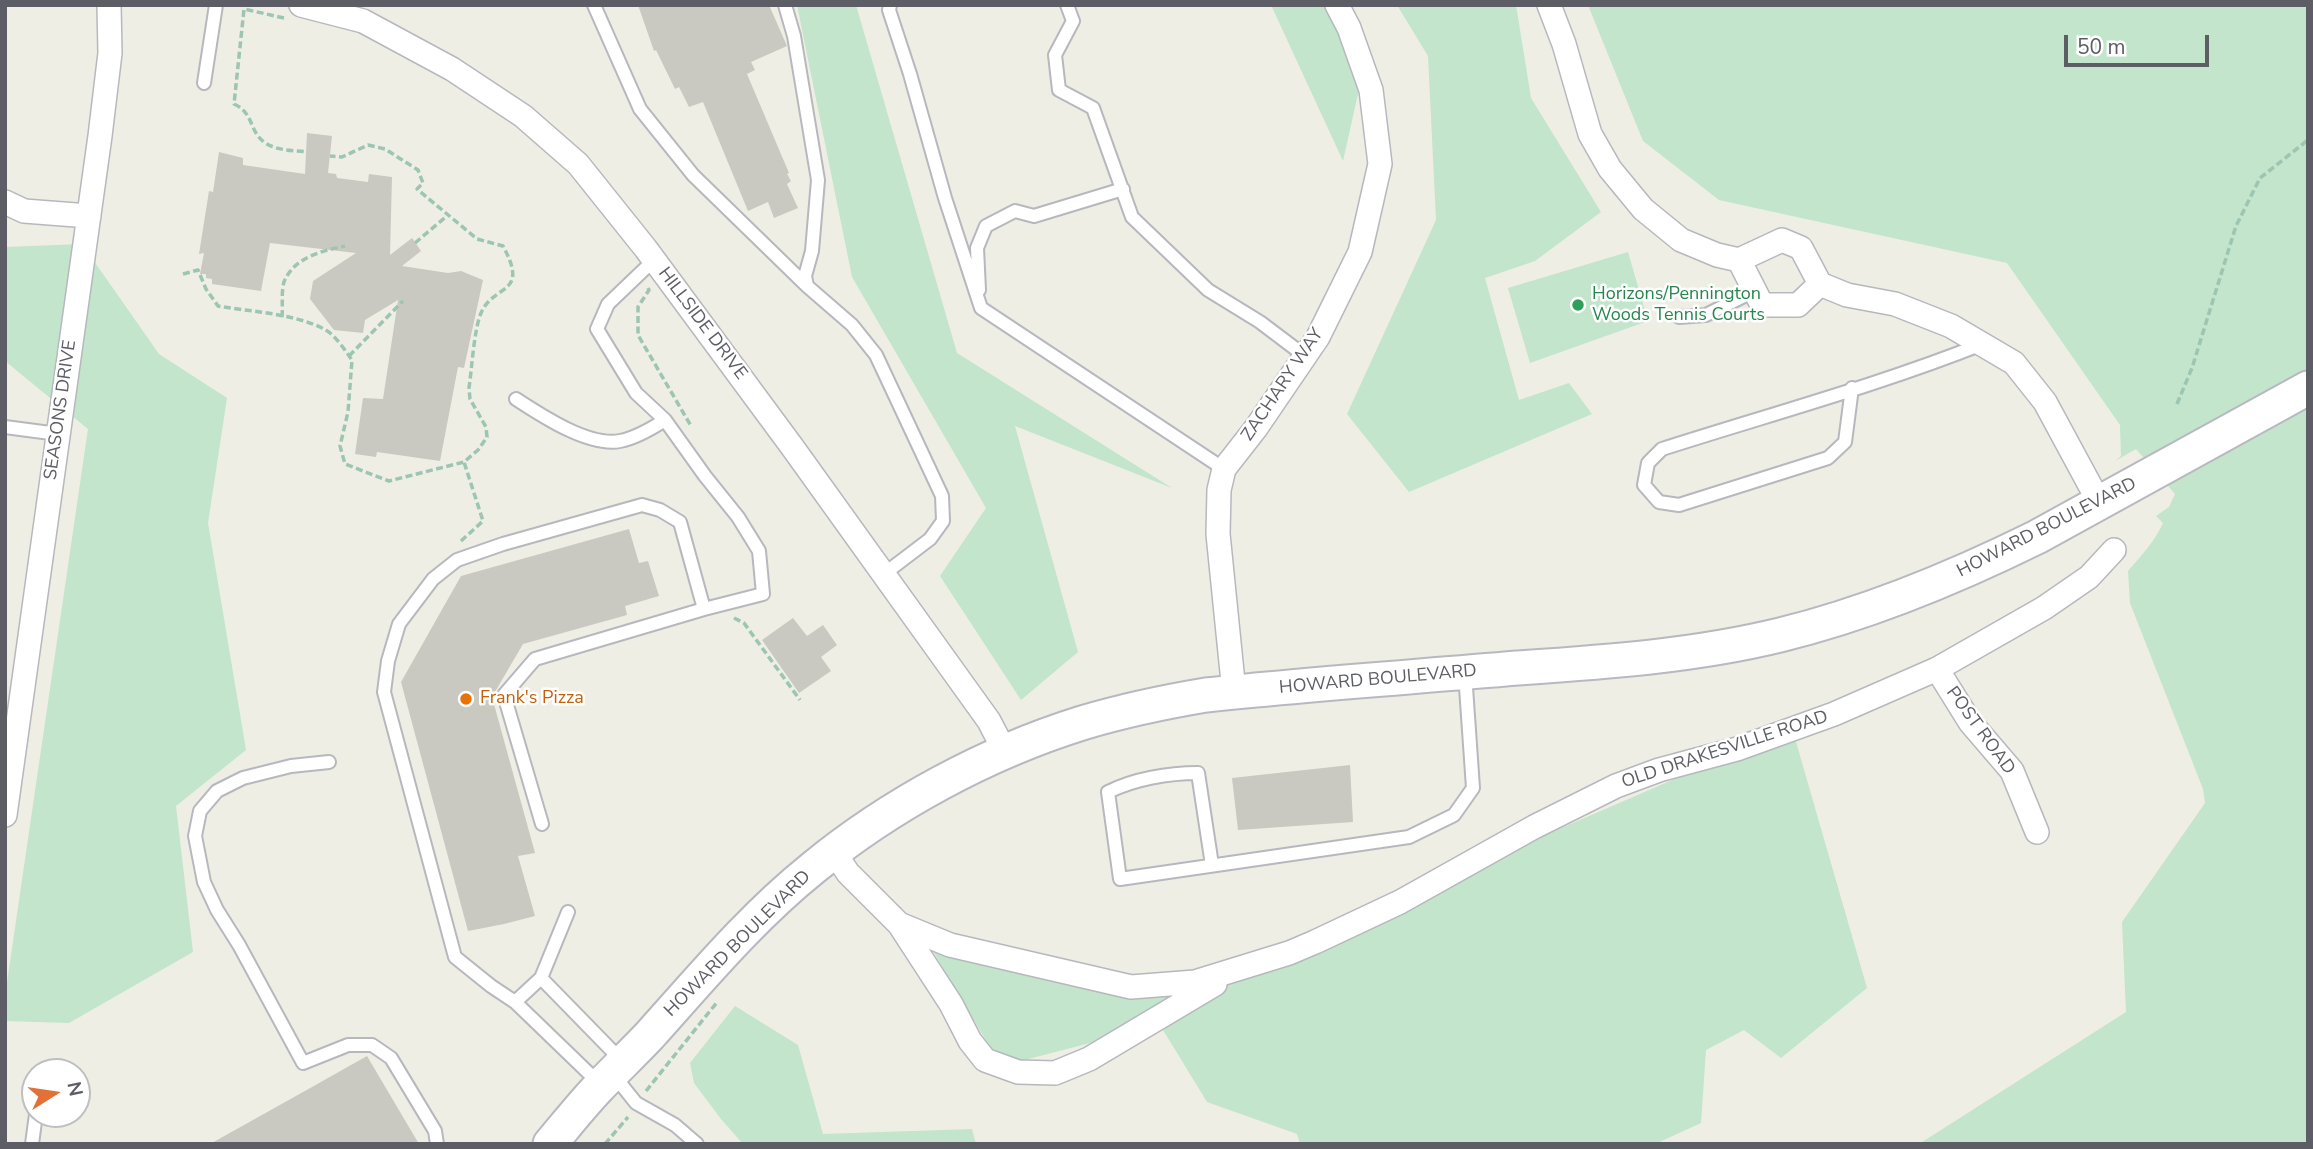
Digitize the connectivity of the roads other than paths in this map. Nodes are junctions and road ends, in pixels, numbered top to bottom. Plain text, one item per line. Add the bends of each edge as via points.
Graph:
1 (108, 5) edge
2 (216, 5) edge
3 (594, 5) edge
4 (785, 5) edge
5 (1067, 5) edge
6 (1337, 5) edge
7 (1549, 5) edge
8 (892, 7) edge
9 (293, 12) edge
10 (365, 13) edge
11 (204, 83) dead end
12 (1122, 189) junction
13 (5, 202) edge
14 (89, 216) junction
15 (654, 260) junction
16 (1739, 260) junction
17 (1819, 284) junction
18 (807, 286) junction
19 (1754, 291) junction
20 (981, 307) junction
21 (1679, 317) dead end
22 (1982, 344) junction
23 (1305, 356) junction
24 (1852, 388) junction
25 (2308, 388) edge
26 (516, 399) dead end
27 (664, 420) junction
28 (5, 427) edge
29 (58, 434) junction
30 (1224, 469) junction
31 (2099, 502) junction
32 (2114, 550) dead end
33 (884, 574) junction
34 (704, 609) junction
35 (1937, 669) junction
36 (1465, 673) junction
37 (15, 675) edge
38 (1234, 692) junction
39 (1005, 752) junction
40 (329, 762) dead end
41 (5, 815) edge
42 (542, 824) dead end
43 (2037, 832) dead end
44 (834, 852) junction
45 (1212, 865) junction
46 (568, 912) dead end
47 (899, 924) junction
48 (1246, 966) junction
49 (541, 978) junction
50 (516, 1002) junction
51 (612, 1073) junction
52 (438, 1144) edge
53 (550, 1144) edge
54 (697, 1144) edge

1 - 14 street, SEASONS DRIVE via 110,53
2 - 11 lane
3 - 18 lane via 640,109 693,175
4 - 18 lane via 818,180
5 - 12 lane via 1073,21 1055,55 1059,90 1093,108
6 - 23 street, ZACHARY WAY via 1371,90 1380,164 1360,252
7 - 16 street via 1590,135 1610,169 1643,209 1681,240
8 - 20 lane
9 - 10 street, HILLSIDE DRIVE
10 - 15 street, HILLSIDE DRIVE via 523,116 578,164
12 - 20 lane via 1034,216 1015,211 986,226 977,248
12 - 23 lane via 1132,216 1208,290
13 - 14 street via 24,211
14 - 29 street, SEASONS DRIVE
15 - 27 lane via 608,304 597,330 636,393
15 - 33 street, HILLSIDE DRIVE
16 - 17 street via 1782,240 1801,248
16 - 19 street
17 - 19 street via 1798,305 1762,305
17 - 22 street via 1847,295 1895,304
18 - 33 lane via 852,325 876,355 942,496 943,521 930,538
19 - 21 lane via 1706,315
20 - 30 lane
22 - 24 lane
22 - 31 street via 2014,363 2045,402
23 - 30 street, ZACHARY WAY
24 - 24 lane via 1662,449 1648,463 1644,485 1659,502 1679,505 1828,458 1845,442
25 - 31 main road, HOWARD BOULEVARD
26 - 27 lane via 589,439 619,441
27 - 34 lane via 759,551 763,594
28 - 29 lane
29 - 37 street, SEASONS DRIVE
30 - 38 street, ZACHARY WAY via 1218,534
31 - 36 main road, HOWARD BOULEVARD via 2027,542 1927,588 1780,635 1672,655
32 - 35 street, OLD DRAKESVILLE ROAD via 2089,577 2044,608
33 - 39 street, HILLSIDE DRIVE via 989,721
34 - 42 lane via 535,659 504,695
34 - 50 lane via 680,522 642,505 457,560 433,579 399,624 384,692 455,957
35 - 43 street, POST ROAD via 1970,722 2012,771
35 - 48 street, OLD DRAKESVILLE ROAD via 1834,714 1616,786 1400,902 1315,942
36 - 38 main road, HOWARD BOULEVARD
36 - 45 lane via 1473,788 1454,816 1409,837
37 - 41 street, SEASONS DRIVE
38 - 39 main road, HOWARD BOULEVARD via 1137,708
39 - 44 main road, HOWARD BOULEVARD via 929,791
40 - 52 lane via 243,778 217,791 200,811 195,836 204,882 303,1063 348,1045 372,1045 391,1058 435,1131
44 - 47 street, OLD DRAKESVILLE ROAD via 848,873
44 - 51 main road, HOWARD BOULEVARD via 773,903
45 - 45 lane via 1120,879 1108,792 1124,784 1198,773
46 - 49 lane
47 - 48 street, OLD DRAKESVILLE ROAD via 950,945 1131,987 1195,982
47 - 48 street, OLD DRAKESVILLE ROAD via 985,1060 1017,1072 1055,1073 1089,1059
49 - 50 lane
49 - 51 lane
50 - 51 lane
51 - 53 main road, HOWARD BOULEVARD
51 - 54 lane via 636,1103

